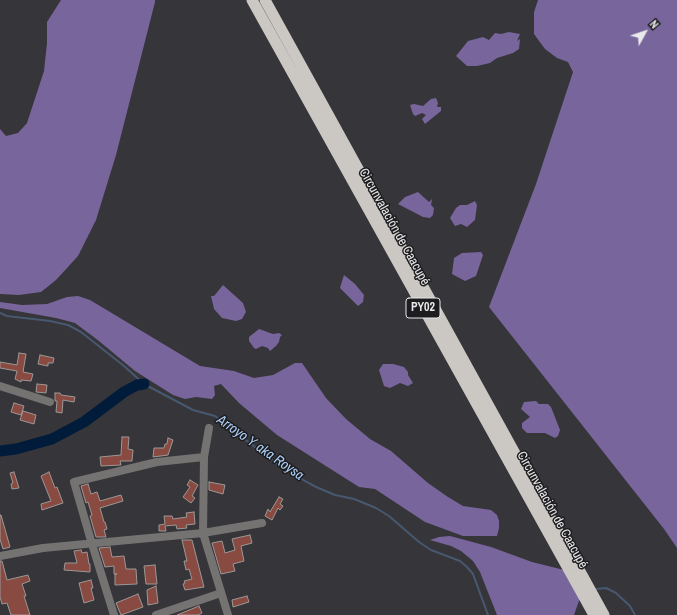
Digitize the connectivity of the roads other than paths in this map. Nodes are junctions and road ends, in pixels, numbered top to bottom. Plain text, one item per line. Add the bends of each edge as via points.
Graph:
1 (252, 0) edge
2 (265, 0) edge
3 (272, 0) edge
4 (294, 52) junction
5 (0, 386) edge
6 (50, 402) dead end
7 (209, 428) dead end
8 (204, 458) junction
9 (262, 523) dead end
10 (203, 533) junction
11 (92, 544) junction
12 (0, 556) edge
13 (221, 593) junction
14 (114, 615) edge
15 (156, 615) edge
16 (228, 615) edge
17 (594, 615) edge
18 (604, 615) edge

1 - 17 highway, Circunvalación de Caacupé / PY02
2 - 4 highway, Circunvalación de Caacupé / PY02
3 - 4 highway via 292,42
4 - 18 highway, Circunvalación de Caacupé / PY02
5 - 6 street
7 - 8 street
8 - 10 street
8 - 11 street via 157,462 74,482
9 - 10 street
10 - 11 street
10 - 13 street
11 - 12 street via 43,548
11 - 14 street
13 - 15 street
13 - 16 street

